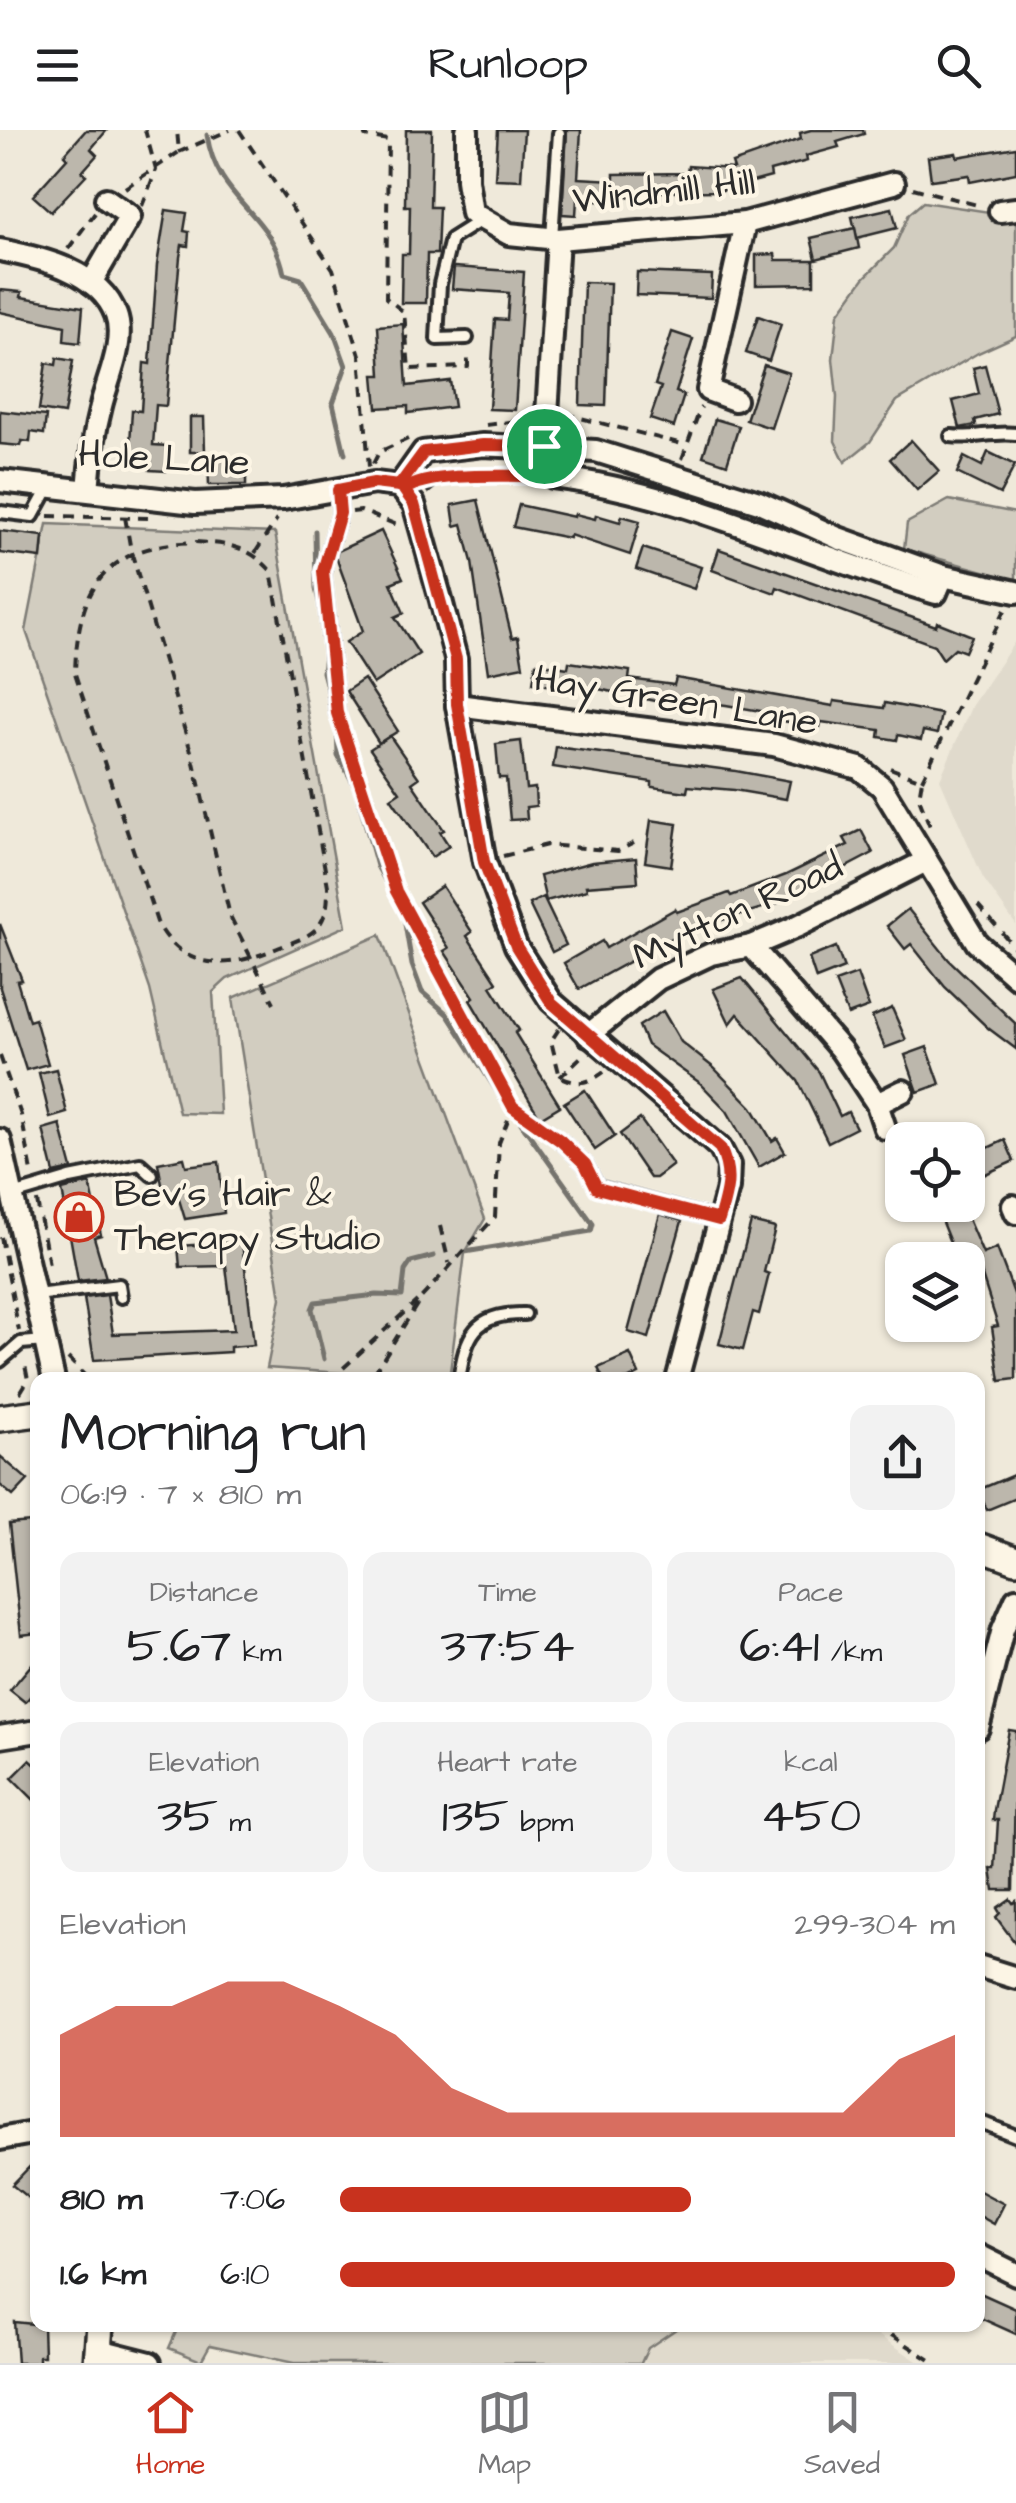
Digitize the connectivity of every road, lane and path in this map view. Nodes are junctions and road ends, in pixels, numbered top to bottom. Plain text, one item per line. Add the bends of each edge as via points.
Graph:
1 (145, 130) edge
2 (227, 130) edge
3 (238, 130) edge
4 (365, 130) edge
5 (467, 130) edge
6 (559, 133) dead end
7 (179, 152) dead end
8 (894, 183) joint
9 (106, 199) dead end
10 (1008, 210) edge
11 (130, 216) junction
12 (481, 220) junction
13 (745, 223) junction
14 (555, 238) junction
15 (0, 250) edge
16 (92, 283) junction
17 (468, 338) joint
18 (708, 390) junction
19 (736, 400) dead end
20 (1016, 434) edge
21 (950, 436) dead end
22 (409, 439) dead end
23 (686, 445) dead end
24 (544, 446) junction
25 (553, 476) junction
26 (0, 481) edge
27 (48, 487) junction
28 (402, 488) junction
29 (88, 490) junction
30 (338, 490) junction
31 (0, 512) edge
32 (125, 516) dead end
33 (279, 516) dead end
34 (131, 552) junction
35 (255, 554) junction
36 (943, 576) junction
37 (1012, 599) edge
38 (457, 704) junction
39 (337, 713) joint
40 (922, 780) dead end
41 (634, 843) dead end
42 (484, 862) junction
43 (924, 862) junction
44 (751, 946) junction
45 (252, 959) junction
46 (1016, 976) edge
47 (274, 1003) dead end
48 (568, 1018) junction
49 (592, 1039) junction
50 (0, 1056) edge
51 (619, 1062) junction
52 (560, 1077) junction
53 (903, 1091) dead end
54 (877, 1104) junction
55 (513, 1107) junction
56 (885, 1128) dead end
57 (0, 1140) edge
58 (561, 1141) joint
59 (152, 1175) dead end
60 (35, 1189) junction
61 (12, 1196) junction
62 (719, 1220) junction
63 (440, 1226) dead end
64 (0, 1233) edge
65 (449, 1262) junction
66 (45, 1294) junction
67 (120, 1297) dead end
68 (420, 1298) junction
69 (525, 1314) dead end
70 (45, 1340) junction
71 (21, 1343) junction
72 (66, 1348) dead end
73 (0, 1361) edge
74 (52, 1372) edge
75 (81, 1372) edge
76 (339, 1372) edge
77 (375, 1372) edge
78 (460, 1372) edge
79 (679, 1372) edge
80 (6, 1410) edge
81 (985, 1549) edge
82 (1016, 1560) edge
83 (1016, 1599) edge
84 (985, 1700) edge
85 (30, 1732) edge
86 (0, 1737) edge
87 (985, 1968) edge
88 (1016, 1978) edge
89 (985, 2124) edge
90 (30, 2133) edge
91 (1016, 2136) edge
92 (0, 2139) edge
93 (985, 2258) edge
94 (1016, 2274) edge
95 (887, 2332) edge
96 (99, 2346) edge
97 (150, 2363) edge
98 (935, 2363) edge

1 - 11 path via 156,170 142,208
2 - 7 path
3 - 22 path via 333,269 360,356 370,471 379,452
4 - 17 path via 365,136 388,140 386,298 404,312 409,369 468,367
5 - 12 street via 472,213
6 - 14 lane
8 - 10 path
8 - 13 street, Windmill Hill
9 - 11 street
11 - 16 street
12 - 14 street, Windmill Hill via 509,234
12 - 17 lane via 450,239 440,284 438,338
13 - 14 street, Windmill Hill
13 - 18 street
14 - 24 street
15 - 16 street via 56,264
16 - 29 street via 118,326
18 - 19 street
18 - 23 path
20 - 21 lane
24 - 25 street
24 - 28 street via 424,452
24 - 36 street via 596,450 679,474
25 - 28 path
25 - 36 street via 655,498 936,593
26 - 27 street, Hole Lane
27 - 29 street, Hole Lane
27 - 31 lane via 33,516
28 - 30 street, Hole Lane via 374,483
28 - 38 street via 414,504 456,659
29 - 30 street, Hole Lane via 195,503
30 - 39 lane via 340,513 323,571
32 - 34 path
33 - 35 path
34 - 35 path via 196,542 233,544
34 - 45 path via 193,758 230,916
34 - 45 path via 104,573 87,604 76,638 76,674 168,944 216,963
35 - 45 path via 272,571 328,908 318,928
36 - 37 street
37 - 40 path
38 - 42 street
38 - 43 street, Hay Green Lane via 774,745 858,768 882,786
39 - 55 path via 396,891
41 - 42 path via 618,851 548,846
42 - 48 street via 516,946
43 - 44 street, Mytton Road
43 - 46 street, Hay Green Lane via 976,944
44 - 49 street, Mytton Road via 710,954 658,979
44 - 54 street via 841,1050
45 - 47 path
48 - 49 street
48 - 52 path via 551,1041
49 - 51 street
49 - 52 path
50 - 60 path via 21,1116
51 - 52 path via 591,1082
51 - 62 street via 720,1148 729,1165
53 - 54 street
54 - 56 street
55 - 58 path
55 - 65 path via 498,1143 495,1217
57 - 61 street
58 - 62 lane via 585,1164 597,1188
59 - 60 lane via 140,1164
60 - 61 lane
60 - 66 path
61 - 66 street
62 - 79 street
63 - 65 path
64 - 71 path
65 - 68 path
66 - 67 lane via 119,1284
66 - 70 street
68 - 76 path
68 - 77 path
69 - 78 lane via 504,1313 472,1330
70 - 71 lane
70 - 74 street
71 - 73 lane
71 - 80 path via 28,1380
72 - 75 path
81 - 82 street
83 - 84 street
85 - 86 street
87 - 88 street
89 - 91 lane
90 - 92 street
93 - 94 street
95 - 98 path
96 - 97 street

